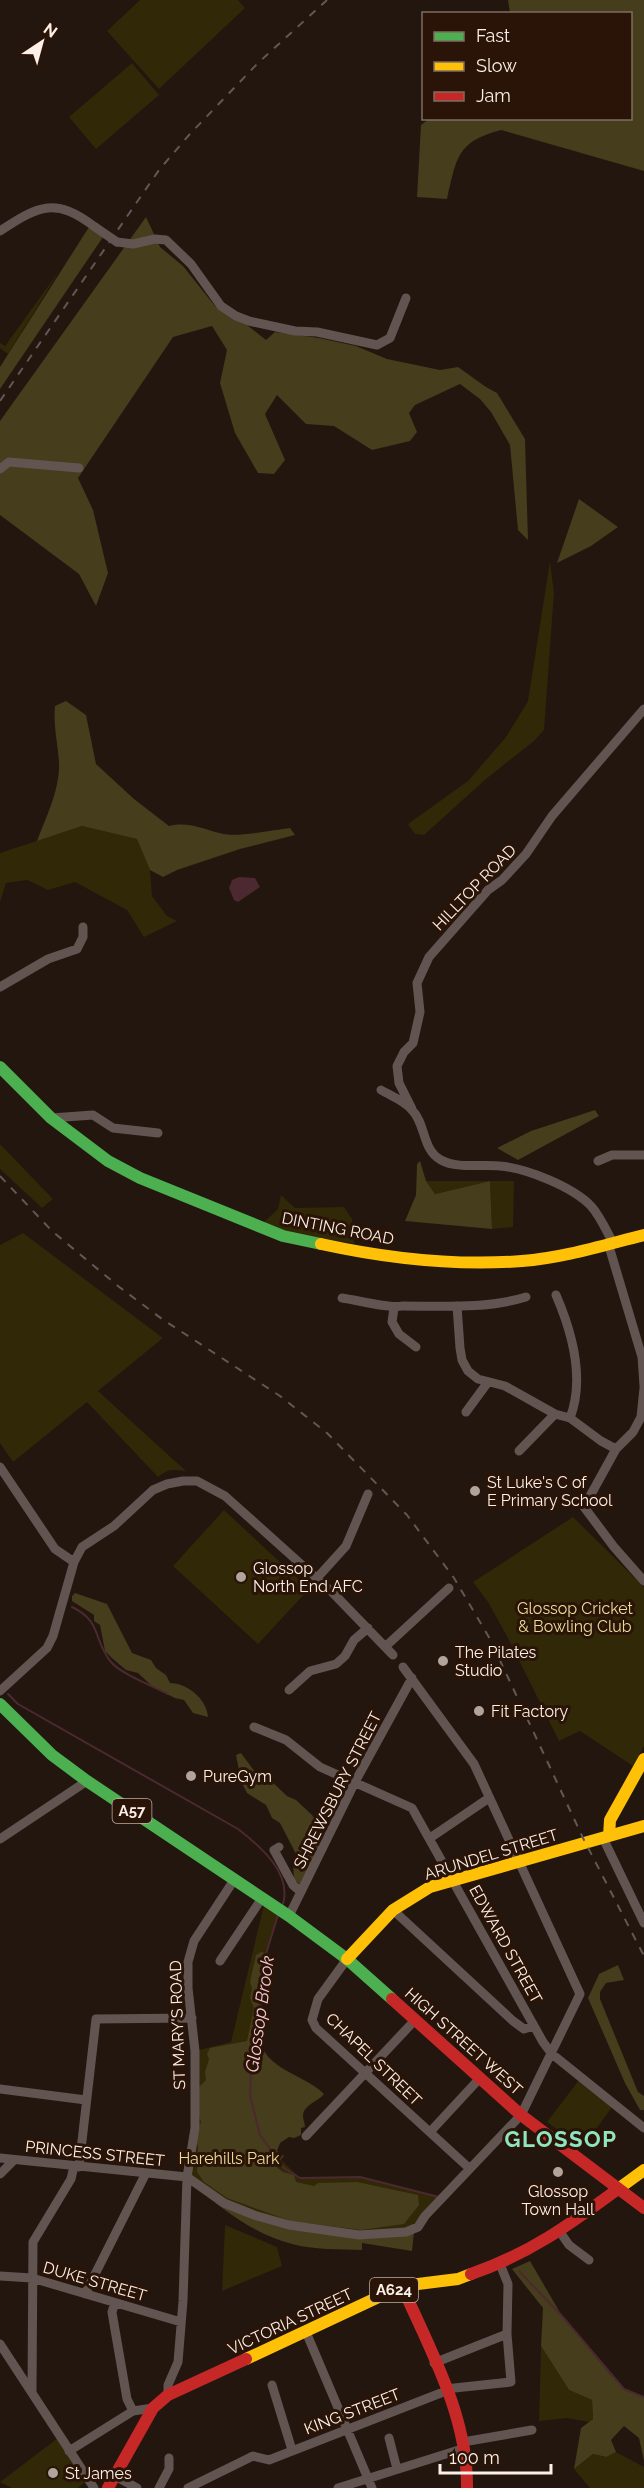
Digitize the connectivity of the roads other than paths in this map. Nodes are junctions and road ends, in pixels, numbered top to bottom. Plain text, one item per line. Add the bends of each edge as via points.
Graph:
1 (0, 231) edge
2 (406, 298) dead end
3 (79, 468) dead end
4 (0, 469) edge
5 (644, 709) edge
6 (83, 927) dead end
7 (0, 987) edge
8 (0, 1067) edge
9 (381, 1090) dead end
10 (412, 1109) junction
11 (51, 1118) junction
12 (158, 1133) dead end
13 (644, 1155) edge
14 (598, 1161) dead end
15 (644, 1235) edge
16 (610, 1242) junction
17 (556, 1295) dead end
18 (526, 1297) dead end
19 (342, 1298) dead end
20 (458, 1306) junction
21 (394, 1308) junction
22 (416, 1347) dead end
23 (489, 1382) junction
24 (644, 1387) edge
25 (466, 1412) dead end
26 (555, 1414) junction
27 (642, 1417) edge
28 (570, 1418) junction
29 (616, 1449) junction
30 (519, 1451) dead end
31 (0, 1467) edge
32 (368, 1494) dead end
33 (74, 1562) junction
34 (317, 1578) junction
35 (644, 1581) edge
36 (449, 1588) dead end
37 (368, 1628) junction
38 (386, 1646) junction
39 (393, 1655) dead end
40 (403, 1667) dead end
41 (304, 1676) junction
42 (412, 1678) junction
43 (312, 1685) dead end
44 (289, 1690) dead end
45 (0, 1691) edge
46 (0, 1704) edge
47 (254, 1727) dead end
48 (644, 1759) edge
49 (87, 1781) junction
50 (355, 1782) junction
51 (489, 1798) junction
52 (644, 1826) edge
53 (430, 1838) junction
54 (603, 1838) junction
55 (0, 1839) edge
56 (279, 1847) dead end
57 (518, 1861) junction
58 (234, 1880) junction
59 (454, 1880) junction
60 (301, 1892) junction
61 (262, 1898) junction
62 (393, 1910) junction
63 (289, 1916) junction
64 (644, 1923) edge
65 (347, 1959) junction
66 (220, 1960) dead end
67 (192, 2019) junction
68 (417, 2019) junction
69 (534, 2026) junction
70 (552, 2054) junction
71 (365, 2074) junction
72 (480, 2078) junction
73 (0, 2089) edge
74 (86, 2100) junction
75 (521, 2115) junction
76 (644, 2128) edge
77 (430, 2132) junction
78 (306, 2136) dead end
79 (0, 2158) edge
80 (14, 2160) junction
81 (77, 2167) junction
82 (470, 2168) junction
83 (644, 2170) edge
84 (146, 2173) junction
85 (0, 2174) edge
86 (187, 2177) junction
87 (618, 2189) junction
88 (644, 2208) edge
89 (560, 2232) junction
90 (589, 2260) dead end
91 (500, 2264) junction
92 (0, 2276) edge
93 (32, 2278) junction
94 (402, 2286) junction
95 (85, 2294) junction
96 (115, 2303) junction
97 (181, 2322) junction
98 (306, 2332) junction
99 (507, 2334) junction
100 (0, 2344) edge
101 (435, 2362) junction
102 (272, 2385) dead end
103 (446, 2390) junction
104 (32, 2393) junction
105 (168, 2395) junction
106 (153, 2408) junction
107 (133, 2411) junction
108 (348, 2429) junction
109 (532, 2430) dead end
110 (389, 2438) dead end
111 (464, 2445) junction
112 (292, 2450) junction
113 (69, 2451) junction
114 (170, 2458) dead end
115 (397, 2469) junction
116 (115, 2476) junction
117 (368, 2477) junction
118 (94, 2488) edge
119 (108, 2488) edge
120 (137, 2488) edge
121 (159, 2488) edge
122 (188, 2488) edge
123 (338, 2488) edge
124 (372, 2488) edge
125 (467, 2488) edge

1 - 2 street, bridge via 38,211 56,207 82,218 117,242 166,240 184,255 221,306 249,321 376,345 390,338
3 - 4 street via 9,462
5 - 10 street, HILLTOP ROAD via 552,816 526,854 488,890 422,970 417,983 420,1012 413,1042 397,1066 399,1083
6 - 7 street via 77,949 48,959
8 - 11 main road, DINTING ROAD
9 - 10 street
10 - 16 street via 428,1148 441,1161 474,1167 500,1166 548,1180 589,1204
11 - 12 street via 93,1115 113,1128
11 - 16 main road, DINTING ROAD via 108,1161 140,1178 283,1236 406,1257 486,1262 523,1262
13 - 14 street via 612,1155
15 - 16 main road, DINTING ROAD
16 - 24 street via 642,1357
17 - 28 street via 573,1344 576,1393
18 - 20 street
19 - 21 street
20 - 21 street
20 - 23 street via 462,1360 468,1371
21 - 22 street via 392,1322 399,1334
23 - 25 street
23 - 26 street via 505,1386
24 - 27 street
26 - 28 street
26 - 30 street
27 - 29 street
28 - 29 street
29 - 35 street via 584,1507
31 - 33 street via 55,1549
32 - 34 street via 346,1546
33 - 34 street via 82,1547 114,1526 153,1490 175,1482 197,1481 225,1496
33 - 45 street via 47,1648
34 - 37 street
36 - 38 street
37 - 38 street
37 - 41 street via 336,1664
38 - 39 street
40 - 42 street
41 - 43 street
41 - 44 street
42 - 50 street, SHREWSBURY STREET
42 - 51 street via 474,1764
46 - 49 main road, A57 via 52,1755
47 - 50 street, EDWARD STREET via 286,1740 320,1767
48 - 54 main road
49 - 55 street
49 - 58 main road, A57
50 - 53 street, EDWARD STREET via 412,1808
50 - 60 street, SHREWSBURY STREET
51 - 53 street
51 - 57 street
52 - 54 main road, ARUNDEL STREET
53 - 59 street, EDWARD STREET
54 - 57 main road, ARUNDEL STREET
54 - 64 street
56 - 60 street via 274,1850
57 - 59 main road, ARUNDEL STREET
57 - 70 street via 580,1994
58 - 61 main road, A57
58 - 67 street, ST MARY'S ROAD via 190,1950 188,1988
59 - 62 main road, ARUNDEL STREET via 430,1887
59 - 69 street, EDWARD STREET
60 - 63 street, SHREWSBURY STREET
61 - 63 main road, A57
61 - 66 street
62 - 65 main road, ARUNDEL STREET
62 - 69 street via 513,2021 524,2029
63 - 65 main road, HIGH STREET WEST / A57
65 - 68 main road, HIGH STREET WEST / A57
65 - 71 street, CHAPEL STREET via 318,1999 312,2020 324,2037
67 - 74 street via 96,2019
67 - 86 street, ST MARY'S ROAD via 195,2128
68 - 71 street
68 - 72 main road, HIGH STREET WEST / A57
69 - 70 street, EDWARD STREET
70 - 75 street
70 - 76 street, EDWARD STREET
71 - 77 street, CHAPEL STREET
71 - 78 street
72 - 75 main road, HIGH STREET WEST / A57
72 - 77 street
73 - 74 street
74 - 81 street
75 - 82 street
75 - 87 main road, HIGH STREET WEST / A57
77 - 82 street, CHAPEL STREET
79 - 80 street, PRINCESS STREET
80 - 81 street, PRINCESS STREET
80 - 85 street
81 - 84 street, PRINCESS STREET
81 - 93 street via 33,2242
82 - 86 street via 418,2227 406,2232 359,2235 273,2221 224,2203
83 - 87 main road, VICTORIA STREET
84 - 86 street, PRINCESS STREET
84 - 95 street
86 - 97 street, ST MARY'S ROAD
87 - 88 main road, A57
87 - 89 main road, VICTORIA STREET / A624
89 - 90 street via 569,2245
89 - 91 main road, VICTORIA STREET / A624
91 - 94 main road, VICTORIA STREET / A624 via 458,2278
91 - 99 street via 508,2284
92 - 93 street, DUKE STREET
93 - 95 street, DUKE STREET
93 - 104 street
94 - 98 main road, VICTORIA STREET / A624
94 - 101 main road
95 - 96 street, DUKE STREET
96 - 97 street, DUKE STREET
96 - 107 street via 114,2324
97 - 105 street, ST MARY'S ROAD via 178,2362
98 - 105 main road, VICTORIA STREET / A624
98 - 108 street
99 - 101 street
99 - 103 street, KING STREET via 511,2382
100 - 104 street
101 - 103 main road
102 - 112 street
103 - 108 street, KING STREET
103 - 111 main road
104 - 113 street
105 - 106 main road, A624
106 - 107 street
106 - 116 main road, A624
107 - 113 street
108 - 112 street, KING STREET
108 - 117 street
109 - 111 street
110 - 115 street
111 - 115 street
111 - 125 main road
112 - 122 street, KING STREET via 269,2460 253,2456
113 - 118 street
114 - 121 street
115 - 117 street
116 - 119 main road, A624
116 - 120 street
117 - 123 street
117 - 124 street

